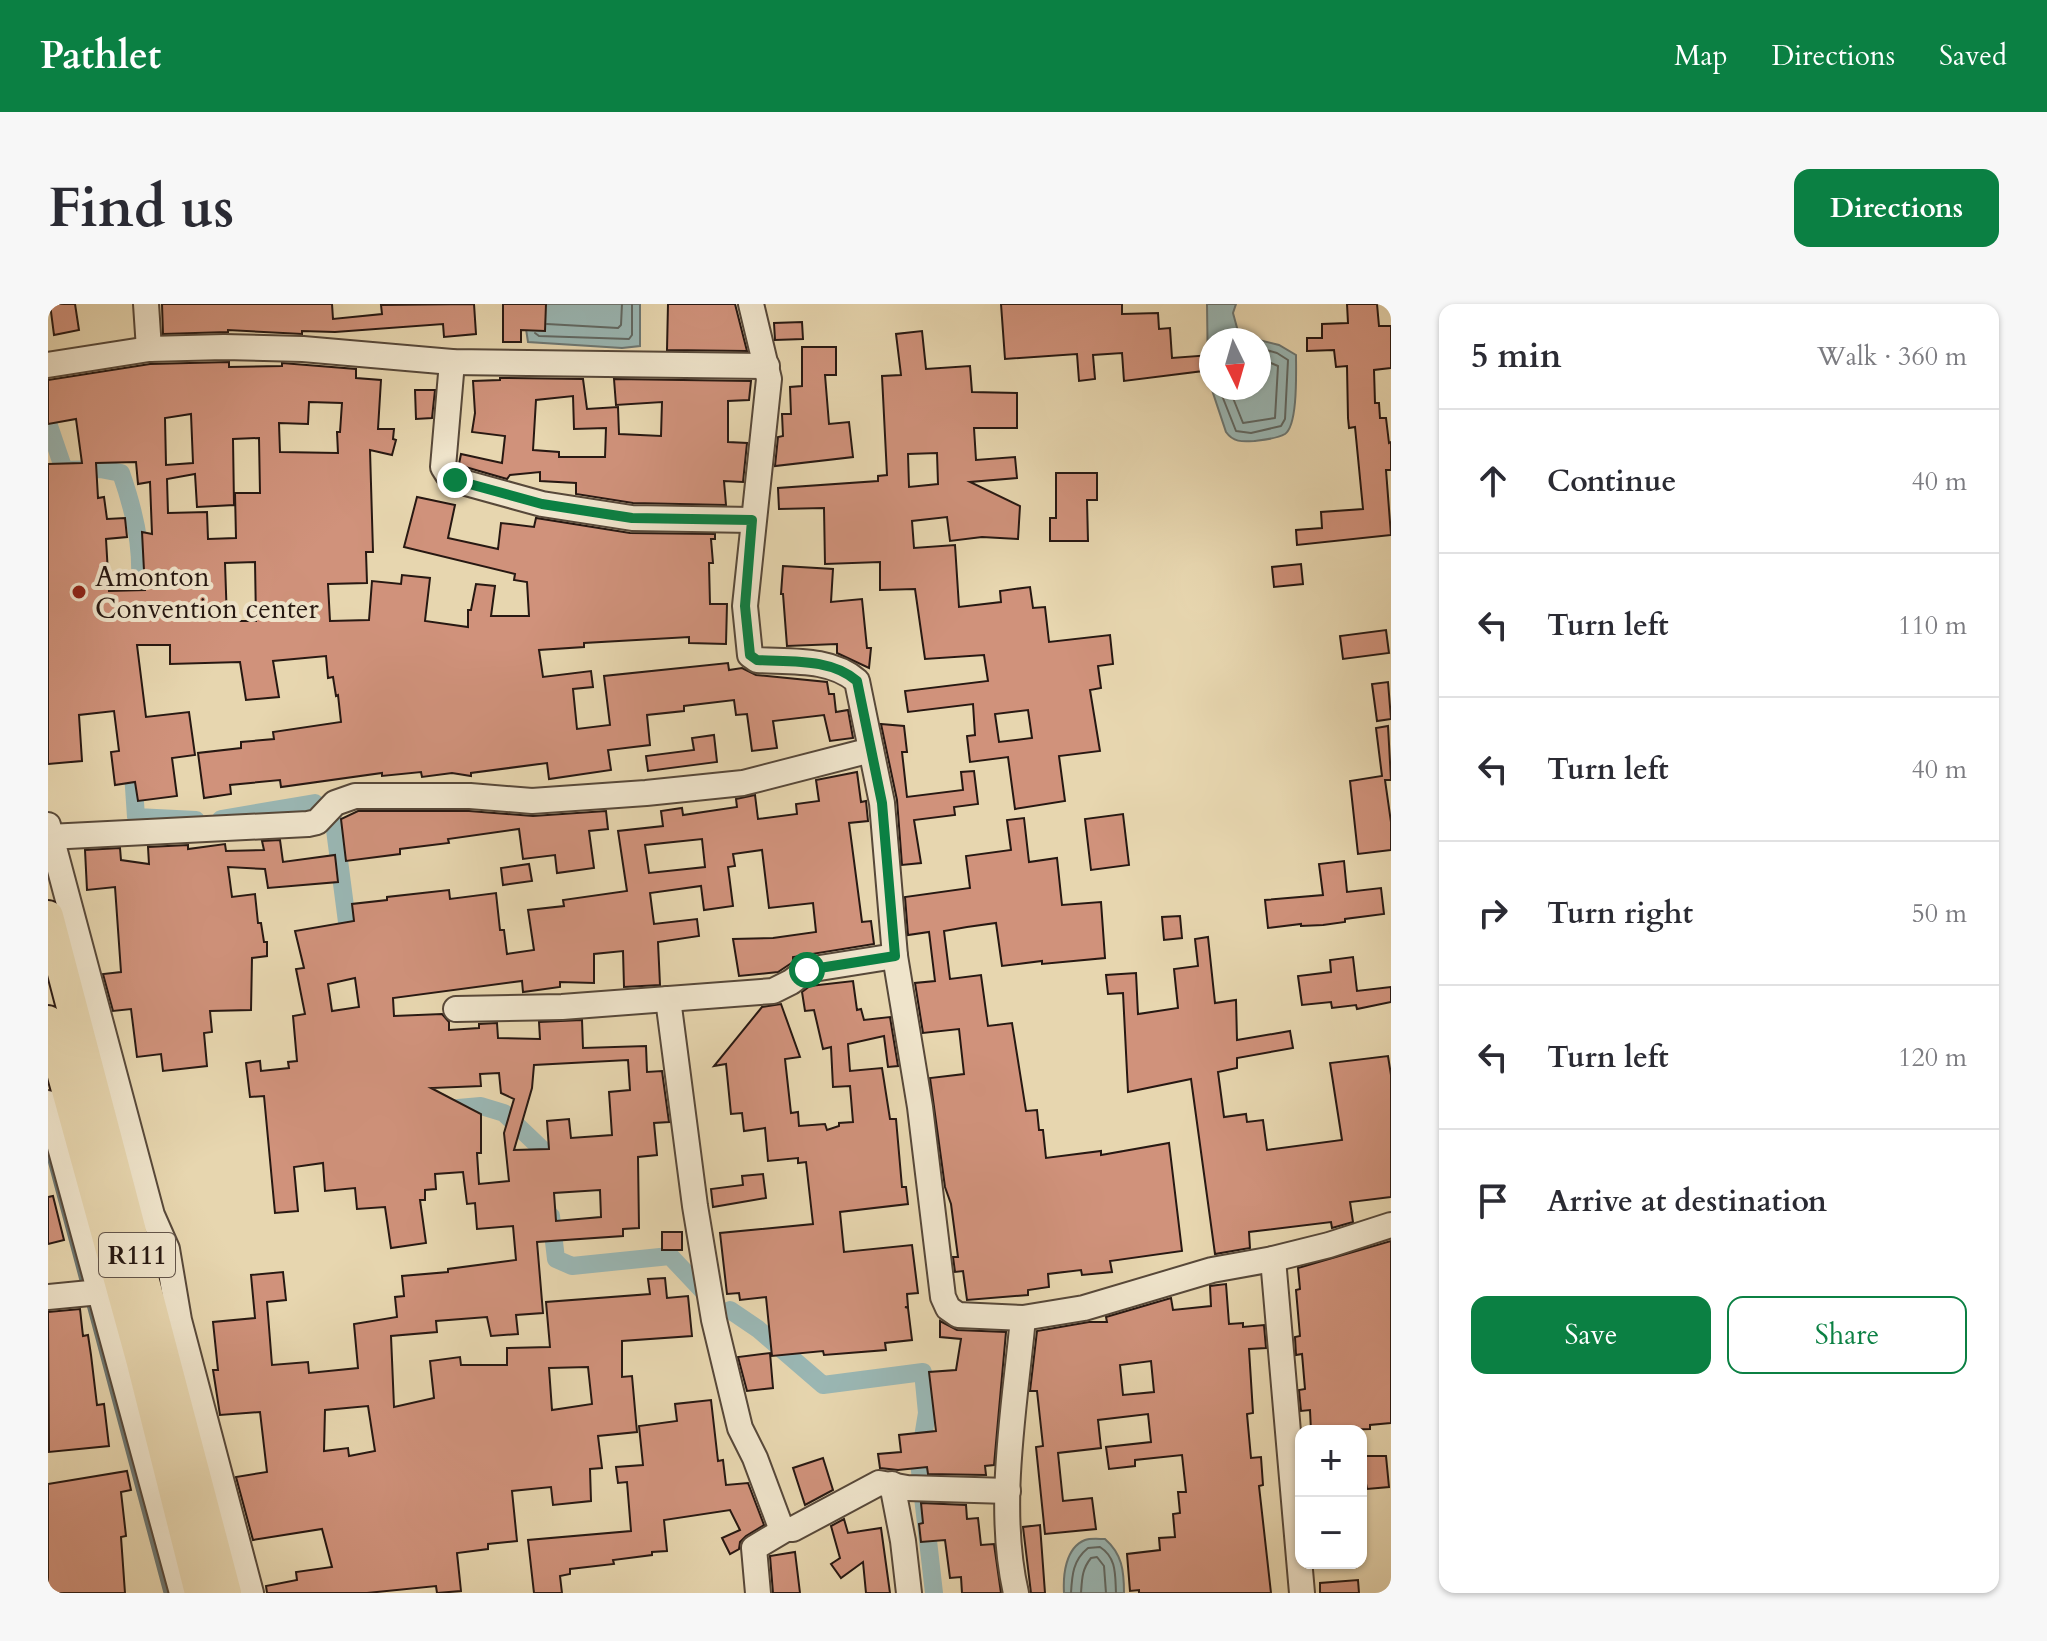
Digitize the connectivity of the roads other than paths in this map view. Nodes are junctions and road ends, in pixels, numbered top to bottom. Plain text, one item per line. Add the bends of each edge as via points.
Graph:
1 (146, 304) edge
2 (751, 304) edge
3 (149, 349) junction
4 (452, 362) junction
5 (49, 365) edge
6 (767, 366) junction
7 (752, 520) junction
8 (871, 750) junction
9 (49, 833) edge
10 (48, 916) edge
11 (895, 956) junction
12 (668, 999) junction
13 (456, 1009) dead end
14 (48, 1021) edge
15 (48, 1103) edge
16 (1391, 1225) edge
17 (1273, 1259) junction
18 (100, 1292) junction
19 (48, 1297) edge
20 (1023, 1318) junction
21 (899, 1486) junction
22 (1008, 1491) junction
23 (786, 1529) junction
24 (182, 1593) edge
25 (200, 1593) edge
26 (226, 1593) edge
27 (251, 1593) edge
28 (758, 1593) edge
29 (909, 1593) edge
30 (1016, 1593) edge
31 (1302, 1593) edge

1 - 3 street
2 - 6 street
3 - 4 street via 303,349
3 - 5 street
4 - 6 street
4 - 7 street via 443,467 455,480 542,504 632,518
6 - 7 street
7 - 8 street via 745,606 750,655 845,671 857,681
8 - 9 street via 716,786 532,801 355,796 335,803 308,824
8 - 11 street via 882,803
9 - 27 street via 152,1215 167,1249 179,1320
10 - 26 main road, R111
11 - 12 street via 807,970 773,991
11 - 20 street via 943,1297 958,1315
12 - 13 street
12 - 23 street via 714,1320 740,1428
14 - 25 main road, R111
15 - 18 street
16 - 17 street
17 - 20 street via 1212,1270 1084,1308
17 - 31 street
18 - 19 street
18 - 24 street
20 - 22 street
21 - 22 street
21 - 23 street via 879,1483
21 - 29 street
22 - 30 street via 1010,1568
23 - 28 street via 754,1548

